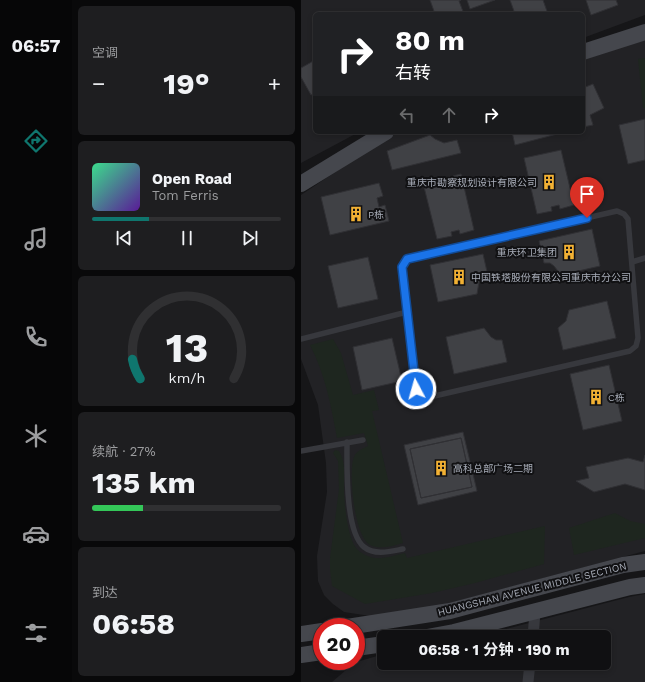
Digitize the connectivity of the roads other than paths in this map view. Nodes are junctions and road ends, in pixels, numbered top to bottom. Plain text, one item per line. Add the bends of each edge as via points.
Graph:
1 (645, 32) edge
2 (585, 51) edge
3 (383, 134) edge
4 (301, 184) edge
5 (645, 258) edge
6 (632, 262) junction
7 (407, 312) junction
8 (301, 339) edge
9 (363, 440) dead end
10 (347, 442) junction
11 (301, 451) edge
12 (403, 549) dead end
13 (645, 562) edge
14 (645, 584) edge
15 (535, 612) junction
16 (365, 624) edge
17 (462, 630) edge
18 (534, 630) edge
19 (313, 632) edge
20 (301, 634) edge
21 (377, 645) edge
22 (365, 647) edge
23 (313, 653) edge
24 (301, 655) edge
25 (529, 670) edge
26 (528, 682) edge

1 - 2 main road
3 - 4 main road
5 - 6 lane
6 - 7 lane via 628,219 617,211 407,259 402,267
6 - 7 lane via 638,338 630,351 430,397 421,395 416,389
7 - 8 lane
9 - 10 lane
10 - 11 lane
10 - 12 lane via 348,503 359,542 371,551 389,552
13 - 16 main road, HUANGSHAN AVENUE MIDDLE SECTION via 623,565 450,610
14 - 15 main road
15 - 17 main road
15 - 18 street
19 - 20 main road
21 - 22 main road
23 - 24 main road
25 - 26 street

